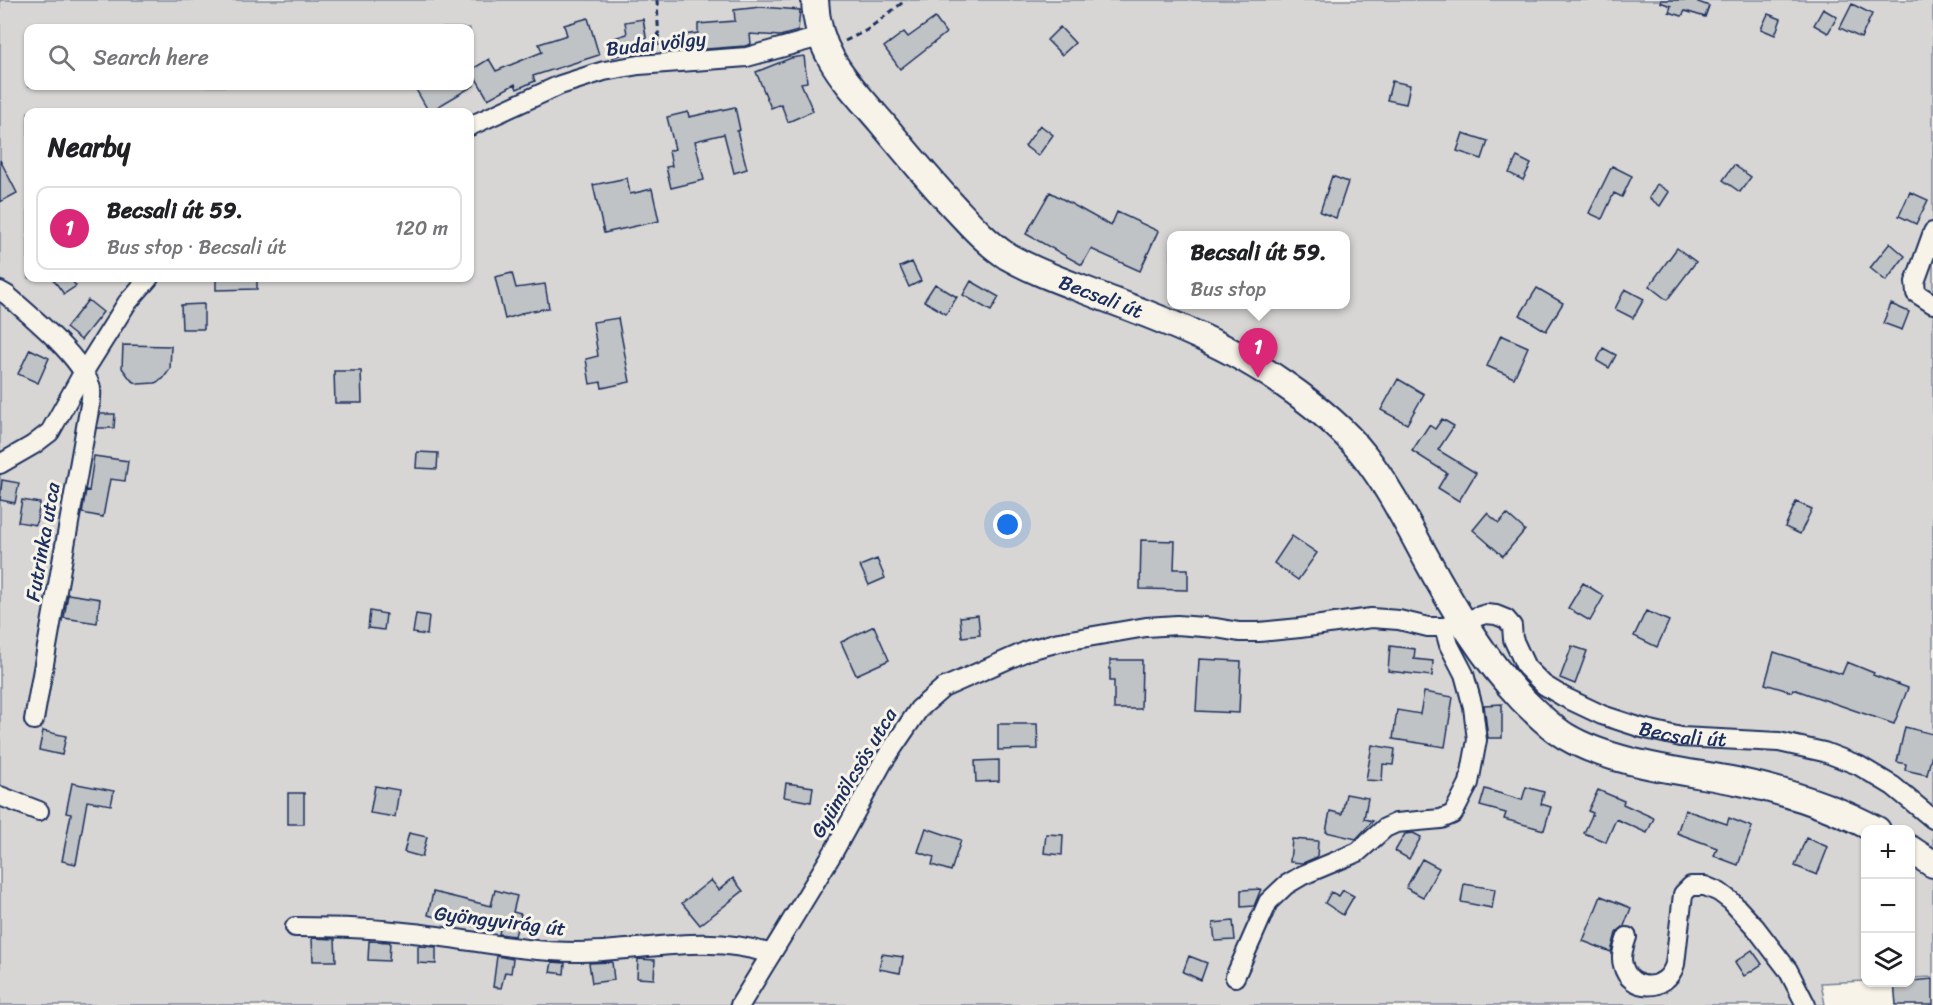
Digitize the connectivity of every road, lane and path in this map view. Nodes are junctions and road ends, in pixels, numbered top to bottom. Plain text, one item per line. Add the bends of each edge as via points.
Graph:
1 (657, 0) edge
2 (815, 0) edge
3 (906, 0) edge
4 (823, 44) junction
5 (659, 63) junction
6 (474, 124) edge
7 (1933, 232) edge
8 (145, 282) edge
9 (0, 291) edge
10 (1933, 304) edge
11 (83, 374) junction
12 (0, 464) edge
13 (1453, 623) junction
14 (34, 720) dead end
15 (0, 796) edge
16 (39, 811) dead end
17 (1933, 819) edge
18 (1866, 825) edge
19 (1915, 852) edge
20 (1933, 864) edge
21 (295, 927) dead end
22 (1627, 937) dead end
23 (771, 954) junction
24 (1235, 977) dead end
25 (740, 1005) edge
26 (1806, 1005) edge

1 - 5 path
2 - 4 main road, Becsali út
3 - 4 path via 867,30
4 - 5 street, Budai völgy via 747,57
4 - 13 main road, Becsali út via 855,92 942,194 980,235 1005,254 1215,345 1281,382 1340,429 1362,452 1395,501
5 - 6 street, Budai völgy via 604,71 560,85
7 - 10 street via 1915,282 1916,293
8 - 11 street via 127,303
9 - 11 street via 75,359
11 - 12 street via 50,432
11 - 14 street, Futrinka utca via 91,386 91,399
13 - 17 street, Becsali út via 1486,614 1506,618 1526,667 1564,697 1602,715 1681,737 1779,741 1824,752 1858,765 1893,786
13 - 18 main road, Becsali út via 1539,716 1565,736 1621,757 1778,791
13 - 23 street, Gyümölcsös utca via 1428,627 1371,618 1259,632 1177,625 1146,627 1029,650 943,688 919,709 883,762
13 - 24 street via 1449,645 1464,675 1477,740 1469,783 1453,814 1441,819 1396,823 1358,852 1286,885 1268,902
15 - 16 street
19 - 20 main road
21 - 23 street, Gyöngyvirág út via 352,927 531,950 578,952 713,942
22 - 26 street via 1622,963 1628,975 1650,986 1664,982 1675,964 1683,894 1691,886 1705,886 1725,896 1755,927 1788,970
23 - 25 street, Gyümölcsös utca

